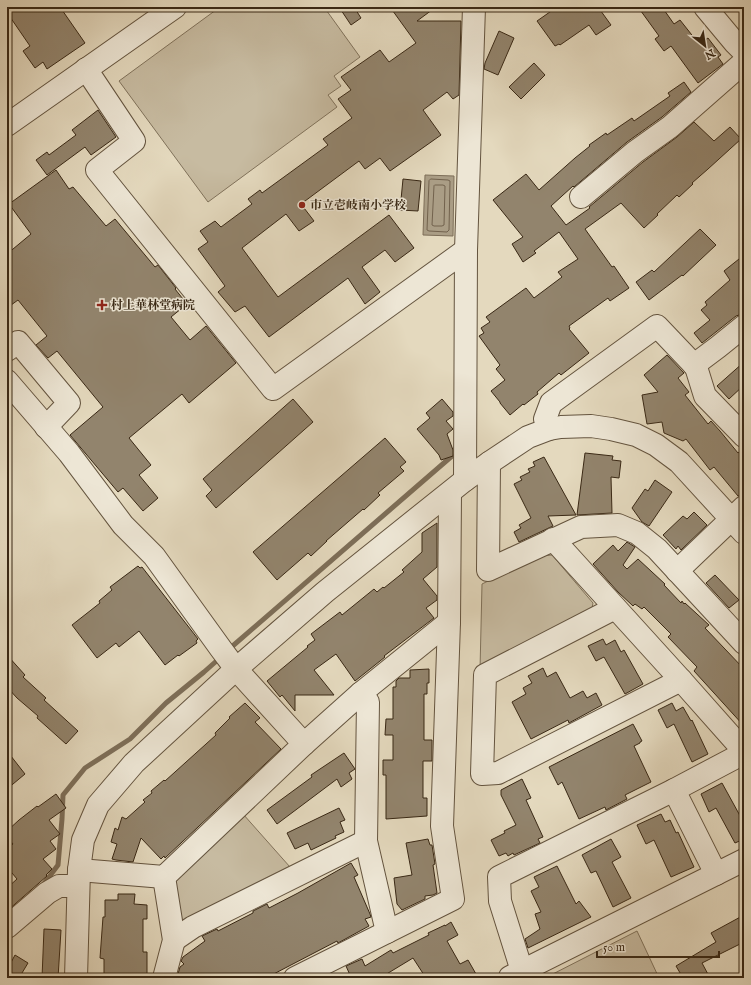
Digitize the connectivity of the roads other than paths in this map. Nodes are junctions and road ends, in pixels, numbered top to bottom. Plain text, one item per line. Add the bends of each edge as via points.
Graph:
1 (175, 7) edge
2 (474, 7) edge
3 (705, 7) edge
4 (744, 52) edge
5 (744, 62) edge
6 (86, 69) junction
7 (7, 125) edge
8 (581, 197) dead end
9 (466, 250) junction
10 (744, 326) edge
11 (7, 350) edge
12 (694, 365) junction
13 (7, 381) edge
14 (46, 427) junction
15 (549, 429) junction
16 (744, 436) edge
17 (489, 463) junction
18 (458, 486) junction
19 (740, 520) edge
20 (553, 539) junction
21 (677, 571) junction
22 (615, 608) junction
23 (449, 622) junction
24 (744, 643) edge
25 (229, 659) junction
26 (681, 680) junction
27 (361, 694) junction
28 (304, 744) junction
29 (744, 752) edge
30 (674, 790) junction
31 (366, 841) junction
32 (744, 860) edge
33 (716, 874) junction
34 (164, 877) junction
35 (78, 878) junction
36 (7, 927) edge
37 (387, 932) junction
38 (174, 940) junction
39 (516, 975) edge
40 (76, 978) edge
41 (164, 978) edge
42 (295, 978) edge

1 - 6 street
2 - 9 street
3 - 4 street
5 - 8 street via 670,127
6 - 7 street
6 - 9 street via 134,141 97,170 273,389
9 - 18 street
10 - 12 street
11 - 14 street via 18,342 70,403
12 - 15 street via 657,326 551,404 545,419
12 - 16 street via 705,396
13 - 14 street
14 - 25 street via 69,453 123,525 154,556
15 - 17 street via 528,437
15 - 19 street via 591,426 636,435 656,445 679,462
17 - 18 street
17 - 20 street via 488,570
18 - 23 street
18 - 25 street via 325,592
19 - 21 street
20 - 21 street via 581,527 618,525 637,533 657,549
20 - 22 street
21 - 24 street
22 - 26 street
22 - 26 street via 485,675 482,774 498,773
23 - 27 street
23 - 37 street via 442,826 453,899
25 - 28 street
25 - 35 street via 98,805 83,840
26 - 29 street
27 - 28 street
27 - 31 street via 368,702
28 - 34 street
29 - 30 street
30 - 33 street
30 - 39 street via 500,877 500,901
31 - 37 street
31 - 38 street via 193,927
32 - 33 street
33 - 39 street
34 - 35 street
34 - 38 street
35 - 36 street via 47,893
35 - 40 street
37 - 42 street
38 - 41 street

